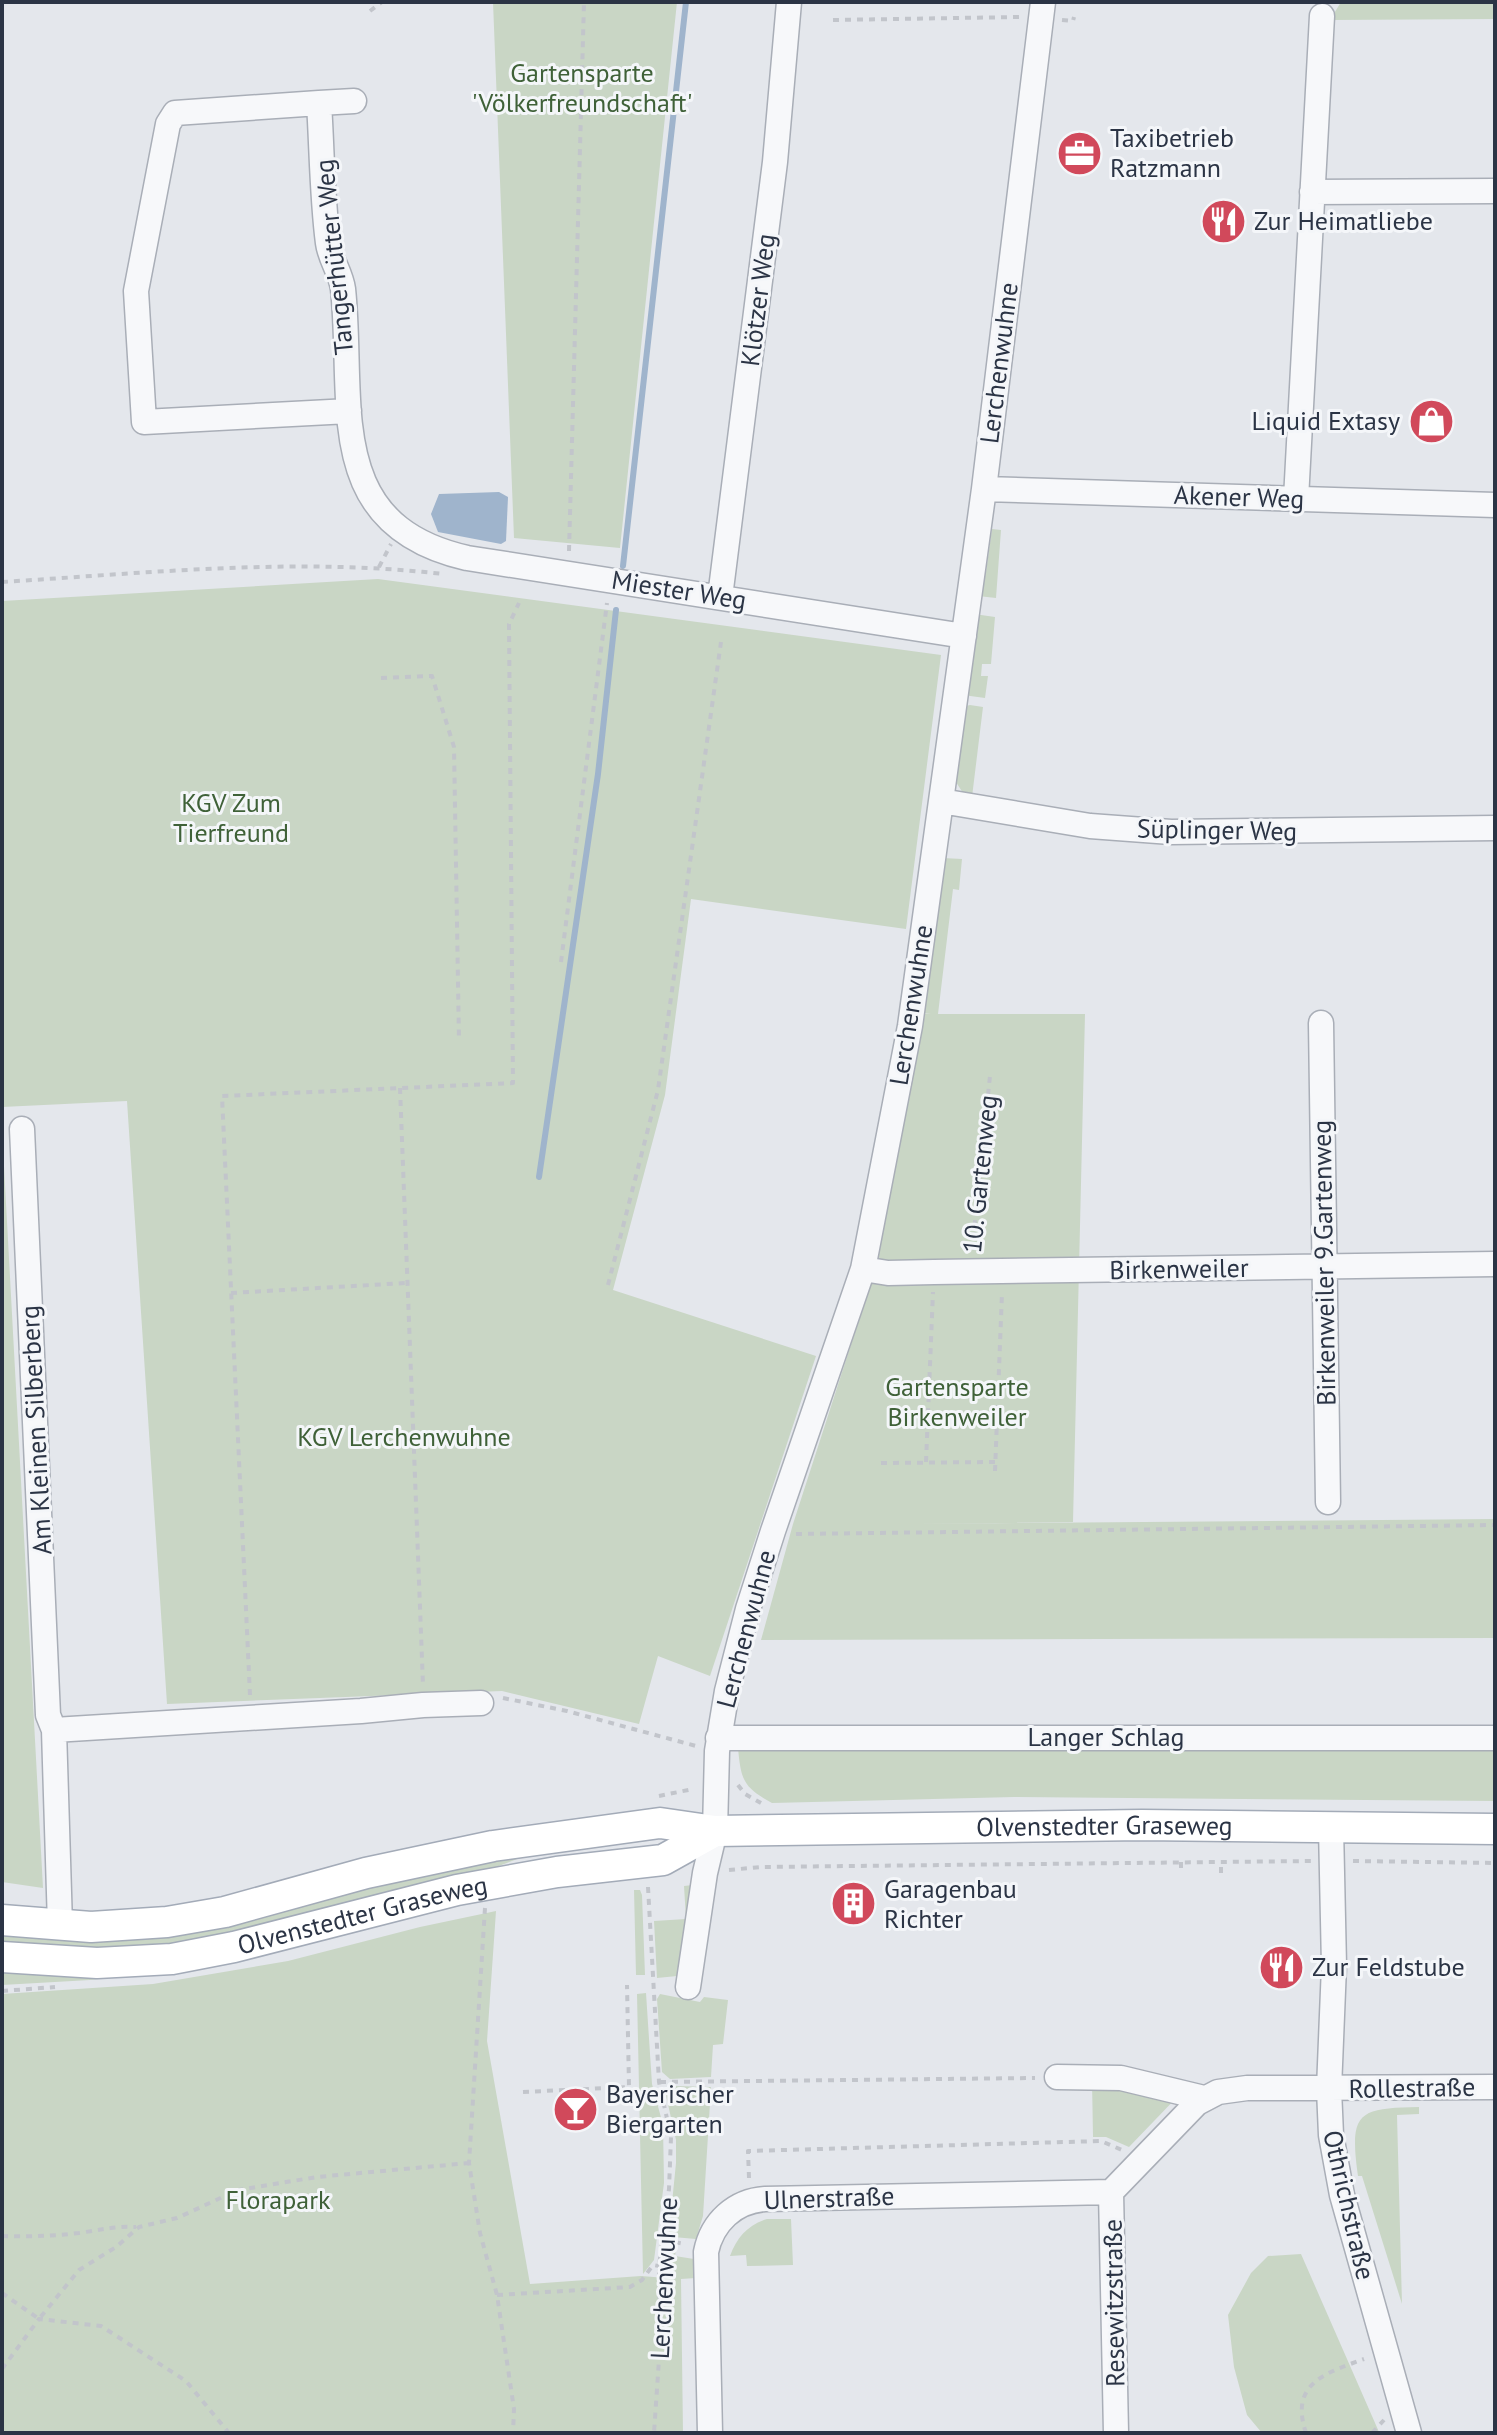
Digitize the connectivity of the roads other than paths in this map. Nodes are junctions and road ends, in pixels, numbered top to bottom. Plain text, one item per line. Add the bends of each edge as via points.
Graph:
1 (789, 2) edge
2 (1043, 2) edge
3 (1322, 16) dead end
4 (354, 101) dead end
5 (319, 103) junction
6 (1495, 191) edge
7 (1312, 192) junction
8 (349, 411) junction
9 (984, 489) junction
10 (1296, 499) junction
11 (1495, 505) edge
12 (399, 529) joint
13 (720, 597) junction
14 (964, 636) junction
15 (941, 801) junction
16 (1495, 828) edge
17 (1321, 1023) dead end
18 (22, 1129) dead end
19 (1495, 1264) edge
20 (1324, 1268) junction
21 (863, 1269) junction
22 (1328, 1502) dead end
23 (481, 1703) road end
24 (54, 1730) junction
25 (1495, 1738) edge
26 (717, 1745) junction
27 (1331, 1827) junction
28 (1495, 1829) edge
29 (715, 1831) junction
30 (2, 1920) edge
31 (60, 1925) junction
32 (2, 1957) edge
33 (688, 1987) dead end
34 (1057, 2077) road end
35 (1495, 2087) edge
36 (1329, 2089) junction
37 (1204, 2098) junction
38 (1111, 2192) junction
39 (710, 2433) edge
40 (1116, 2433) edge
41 (1409, 2433) edge

1 - 13 street, Klötzer Weg via 775,162
2 - 9 street, Lerchenwuhne
3 - 7 street
4 - 5 street
5 - 8 street, Tangerhütter Weg via 328,242 343,290
5 - 8 street via 183,111 169,120 136,291 144,422
6 - 7 street
7 - 10 street
8 - 12 street, Tangerhütter Weg via 359,473 375,503
9 - 10 street, Akener Weg
9 - 14 street, Lerchenwuhne
10 - 11 street, Akener Weg
12 - 13 street, Miester Weg via 429,547 467,558
13 - 14 street, Miester Weg
14 - 15 street, Lerchenwuhne
15 - 16 street, Süplinger Weg via 1160,832
15 - 21 street, Lerchenwuhne via 914,1000
17 - 20 street, Birkenweiler 9.Gartenweg
18 - 24 street, Am Kleinen Silberberg via 48,1715
19 - 20 street, Birkenweiler
20 - 21 street, Birkenweiler via 888,1273
20 - 22 street, Birkenweiler 9.Gartenweg
21 - 26 street, Lerchenwuhne via 748,1609
23 - 24 street
24 - 31 street, Am Kleinen Silberberg
25 - 26 street, Langer Schlag
26 - 29 street, Lerchenwuhne
27 - 28 main road, Olvenstedter Graseweg
27 - 29 main road, Olvenstedter Graseweg
27 - 36 street, Othrichstraße via 1334,1966
29 - 31 main road, Olvenstedter Graseweg via 660,1823 543,1838 415,1861 198,1917 120,1926
29 - 32 main road, Olvenstedter Graseweg via 663,1860 457,1890 190,1956 114,1963
29 - 33 street, Lerchenwuhne
30 - 31 main road, Olvenstedter Graseweg
34 - 37 street via 1121,2078
35 - 36 street, Rollestraße
36 - 37 street via 1235,2088
36 - 41 street, Othrichstraße via 1336,2172
37 - 38 street, Resewitzstraße
38 - 39 street, Ulnerstraße via 750,2201 734,2208 718,2224 706,2252
38 - 40 street, Resewitzstraße

